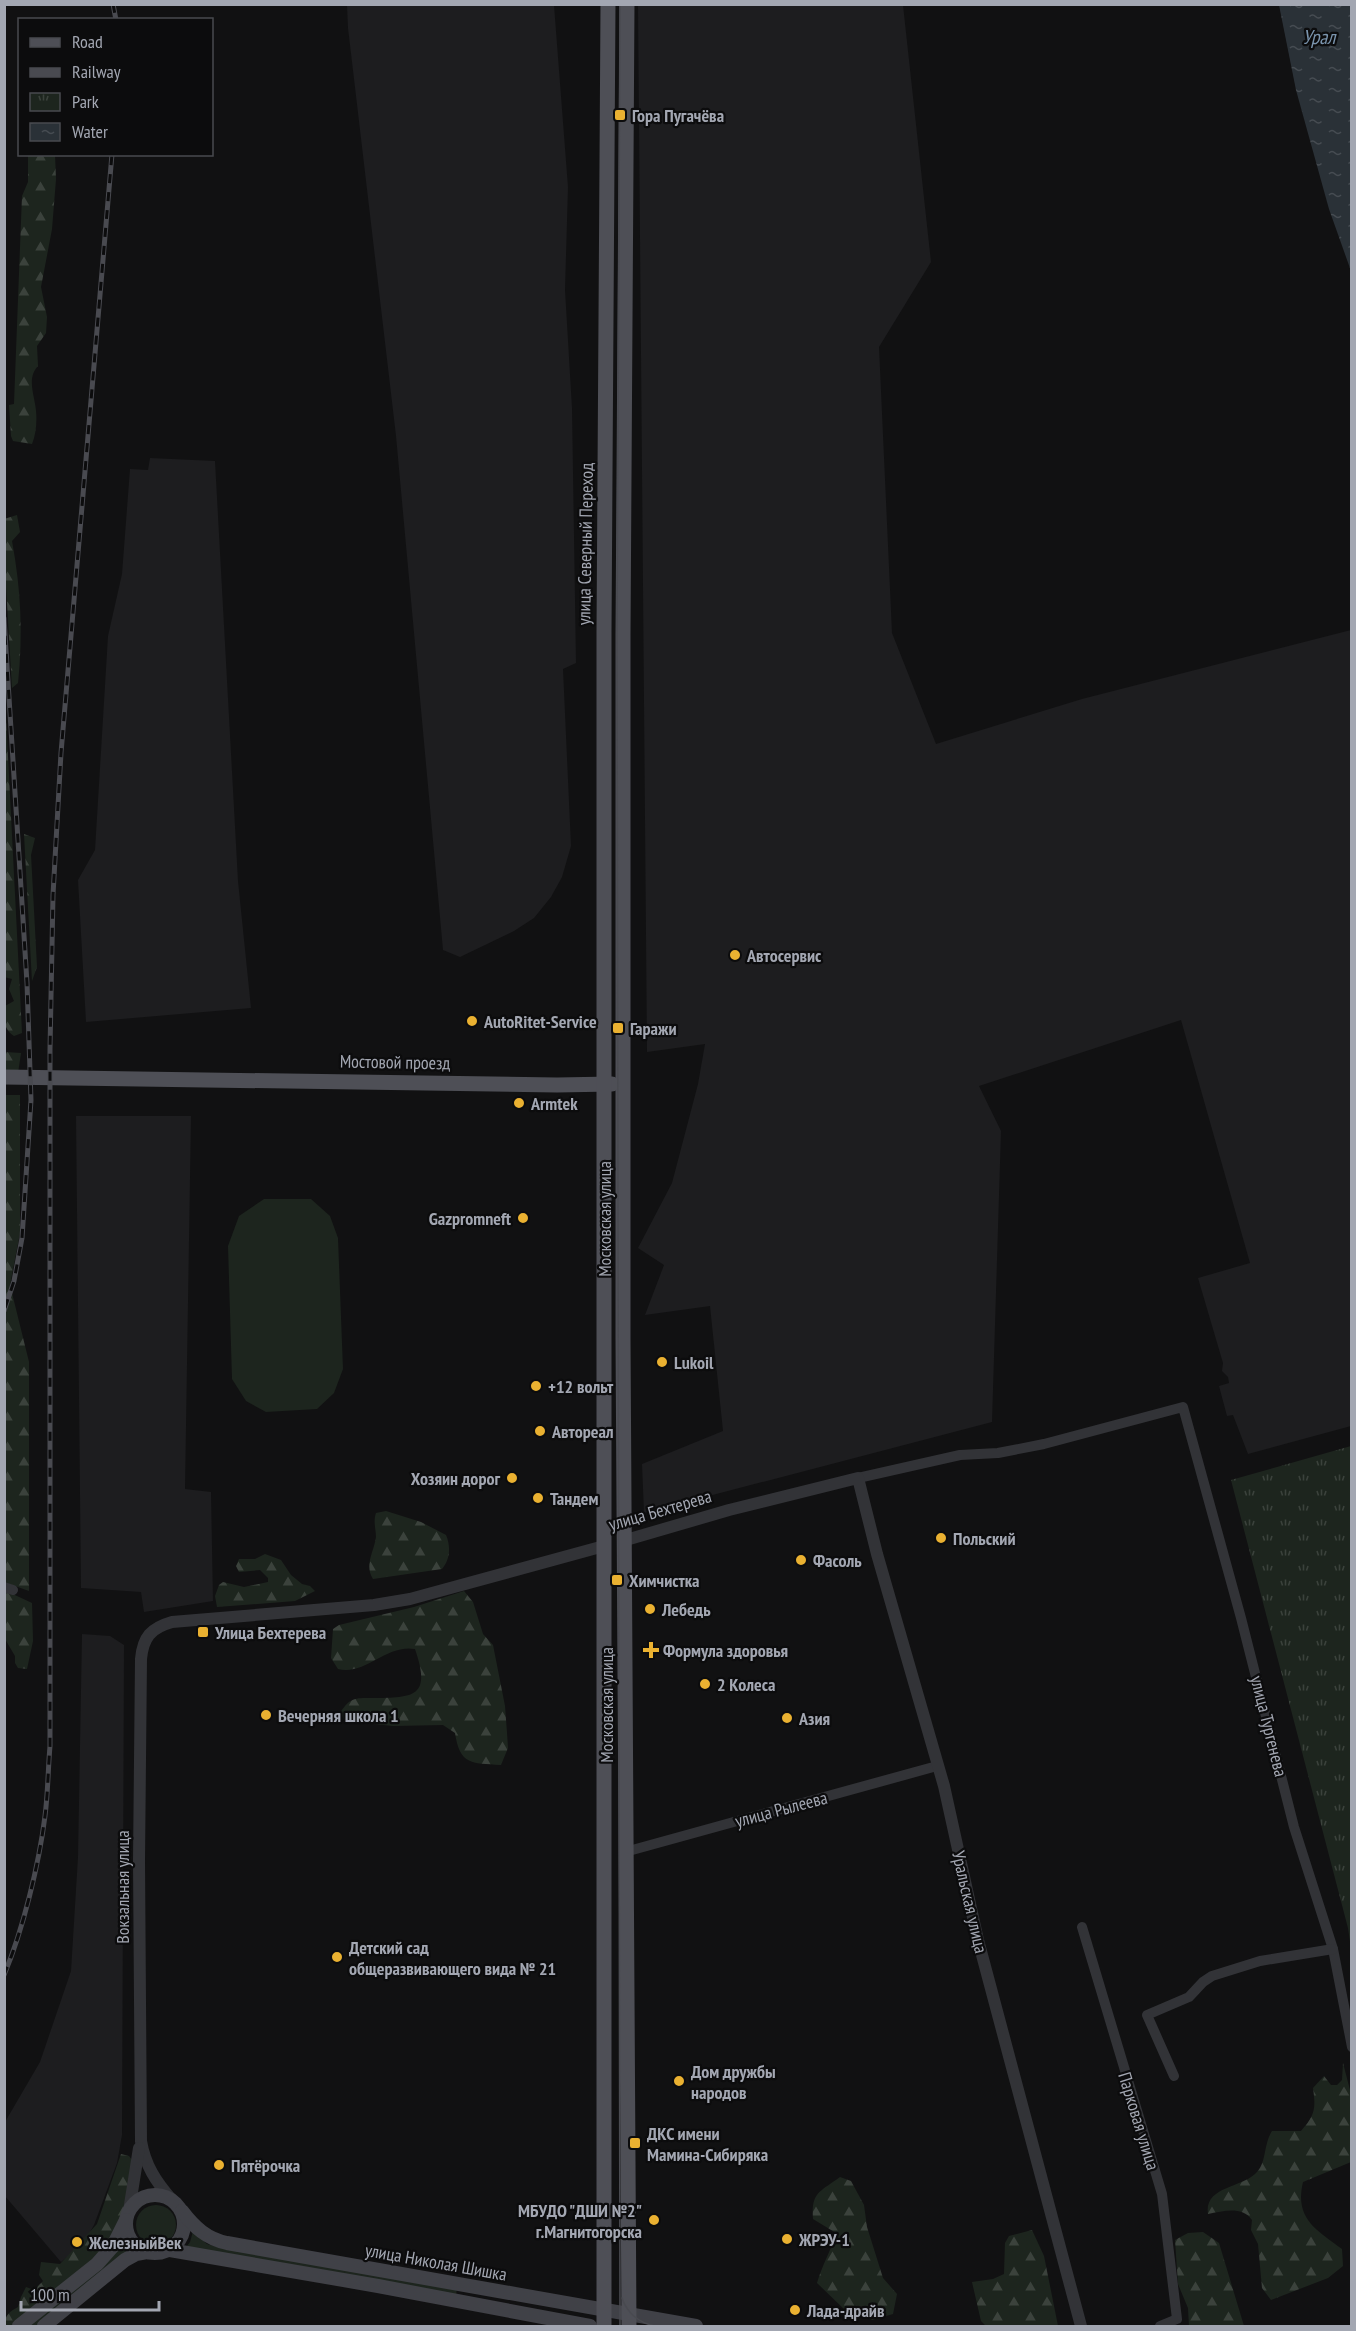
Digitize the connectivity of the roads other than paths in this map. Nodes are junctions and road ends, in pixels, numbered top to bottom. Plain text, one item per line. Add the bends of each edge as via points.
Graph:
1 (608, 4) edge
2 (627, 4) edge
3 (4, 1077) edge
4 (624, 1083) junction
5 (604, 1084) junction
6 (1182, 1407) joint
7 (858, 1478) junction
8 (626, 1540) junction
9 (604, 1546) junction
10 (148, 1634) joint
11 (937, 1766) junction
12 (625, 1852) junction
13 (1082, 1927) dead end
14 (1333, 1948) junction
15 (1352, 2047) edge
16 (1174, 2076) dead end
17 (141, 2141) junction
18 (177, 2205) junction
19 (127, 2216) junction
20 (170, 2250) junction
21 (147, 2252) junction
22 (604, 2310) junction
23 (629, 2321) edge
24 (19, 2326) edge
25 (44, 2326) edge
26 (590, 2326) edge
27 (604, 2326) edge
28 (696, 2326) edge
29 (1081, 2326) edge
30 (1160, 2326) edge

1 - 5 main road, улица Северный Переход
2 - 4 main road, улица Северный Переход via 622,635
3 - 5 main road, Мостовой проезд
4 - 5 main road, Мостовой проезд
4 - 8 main road, Московская улица
5 - 9 main road, Московская улица
6 - 7 street, улица Бехтерева via 1044,1444 960,1455
6 - 14 street, улица Тургенева via 1294,1827
7 - 8 street, улица Бехтерева
7 - 11 street, Уральская улица
8 - 9 main road, улица Бехтерева
8 - 12 main road, Московская улица
9 - 10 street, улица Бехтерева via 410,1599 172,1622
9 - 22 main road, Московская улица
10 - 17 street, Вокзальная улица via 141,1659
11 - 12 street, улица Рылеева
11 - 29 street, Уральская улица via 978,1940
12 - 23 main road, Московская улица
13 - 30 street, Парковая улица via 1162,2194 1177,2319
14 - 15 street, улица Тургенева
14 - 16 street via 1260,1961 1212,1976 1190,1997 1147,2015
17 - 18 street, Вокзальная улица via 150,2171
17 - 19 street, Вокзальная улица
18 - 19 main road via 156,2194 148,2195
18 - 20 main road via 184,2228
18 - 22 main road, улица Николая Шишка via 202,2233 227,2244
19 - 21 main road via 129,2236
19 - 24 main road, Вокзальная улица via 113,2246 97,2264
20 - 21 main road
20 - 26 main road, улица Николая Шишка
21 - 25 main road via 125,2260
22 - 23 main road, улица Николая Шишка
22 - 27 main road, Московская улица
23 - 28 main road, улица Николая Шишка

